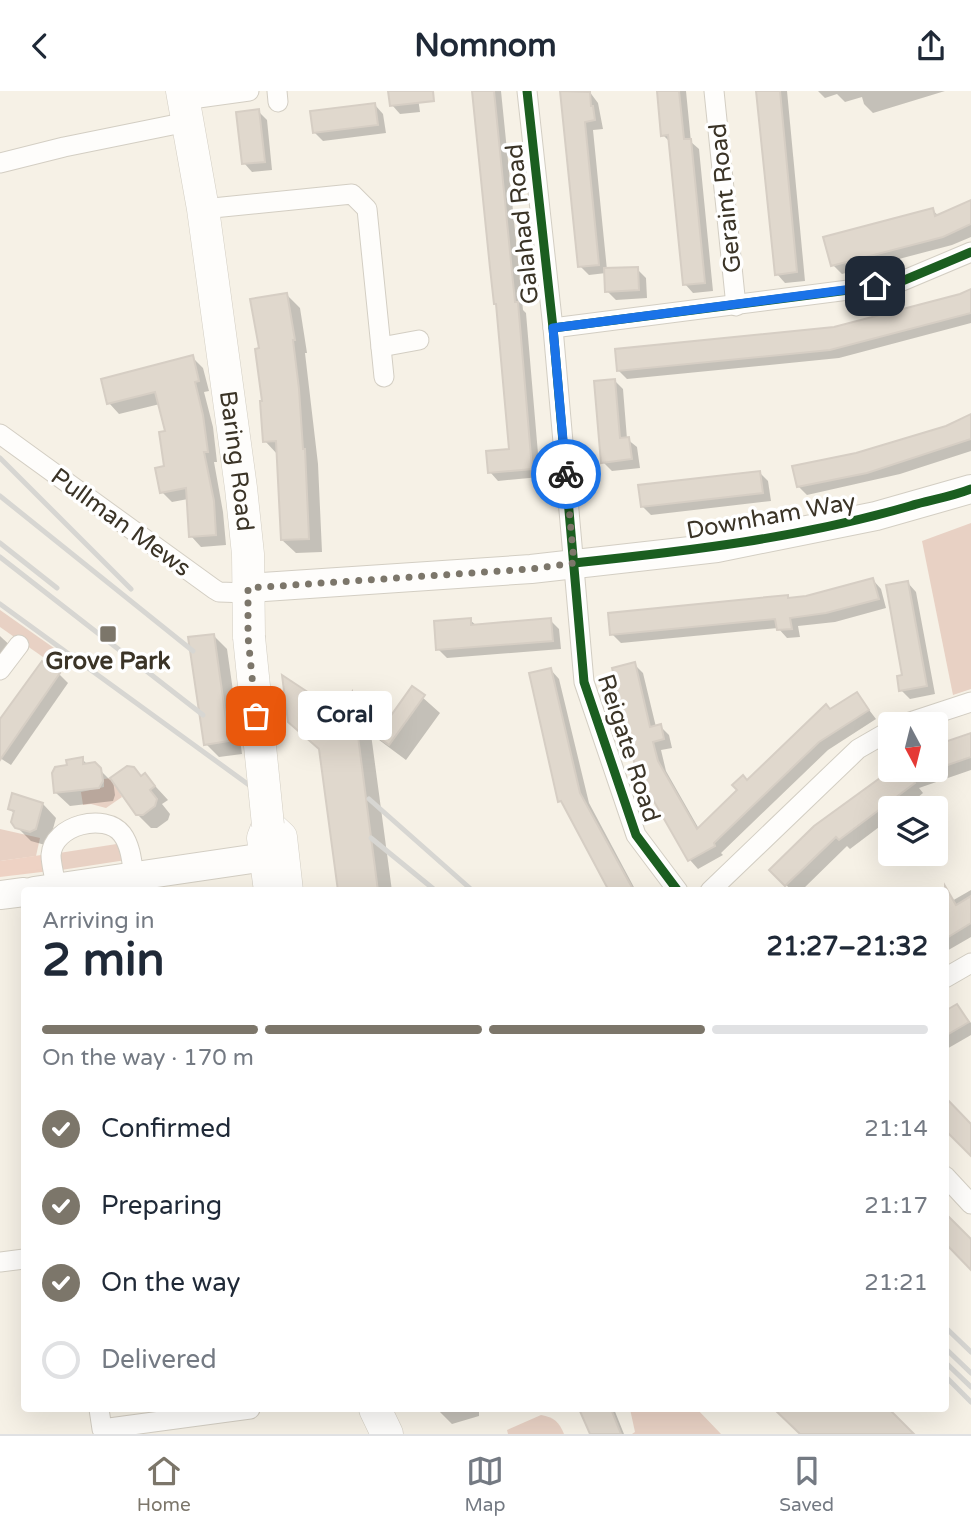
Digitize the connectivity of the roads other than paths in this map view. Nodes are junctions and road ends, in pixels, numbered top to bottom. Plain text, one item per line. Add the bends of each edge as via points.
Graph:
1 (249, 91) edge
2 (527, 91) edge
3 (714, 91) edge
4 (184, 104) edge
5 (0, 163) edge
6 (203, 209) junction
7 (971, 252) edge
8 (736, 306) junction
9 (553, 328) junction
10 (419, 340) dead end
11 (381, 347) junction
12 (384, 377) dead end
13 (0, 434) edge
14 (971, 489) edge
15 (574, 563) junction
16 (248, 591) junction
17 (19, 645) dead end
18 (0, 670) edge
19 (971, 702) edge
20 (941, 712) edge
21 (878, 737) edge
22 (134, 877) junction
23 (276, 877) edge
24 (45, 887) edge
25 (60, 887) edge
26 (675, 887) edge
27 (714, 887) edge
28 (21, 892) edge
29 (0, 895) edge
30 (971, 963) edge
31 (949, 976) edge
32 (949, 1180) edge
33 (971, 1204) edge
34 (21, 1259) edge
35 (0, 1262) edge
36 (99, 1412) edge
37 (225, 1412) edge
38 (376, 1412) edge
39 (387, 1434) edge

1 - 4 street
2 - 9 street, Galahad Road
3 - 8 street, Geraint Road
4 - 5 street via 64,147
4 - 6 main road, Baring Road
6 - 11 street via 357,189 367,209
6 - 16 main road, Baring Road via 241,488
7 - 8 street via 895,284
8 - 9 street
9 - 15 street, Galahad Road
10 - 11 street
11 - 12 street
13 - 16 street, Pullman Mews via 214,589
14 - 15 street, Downham Way via 876,516 717,548
15 - 16 street, Downham Way
15 - 26 street, Reigate Road via 584,682 636,835
16 - 23 main road, Baring Road, bridge via 248,637 268,825 263,838
17 - 18 street
19 - 20 street
21 - 27 street via 858,749
22 - 23 street
22 - 24 street via 123,835 109,825 86,824 68,831 55,845
22 - 25 street
28 - 29 street
30 - 31 street
32 - 33 street
34 - 35 street
36 - 37 street via 102,1429
38 - 39 main road

